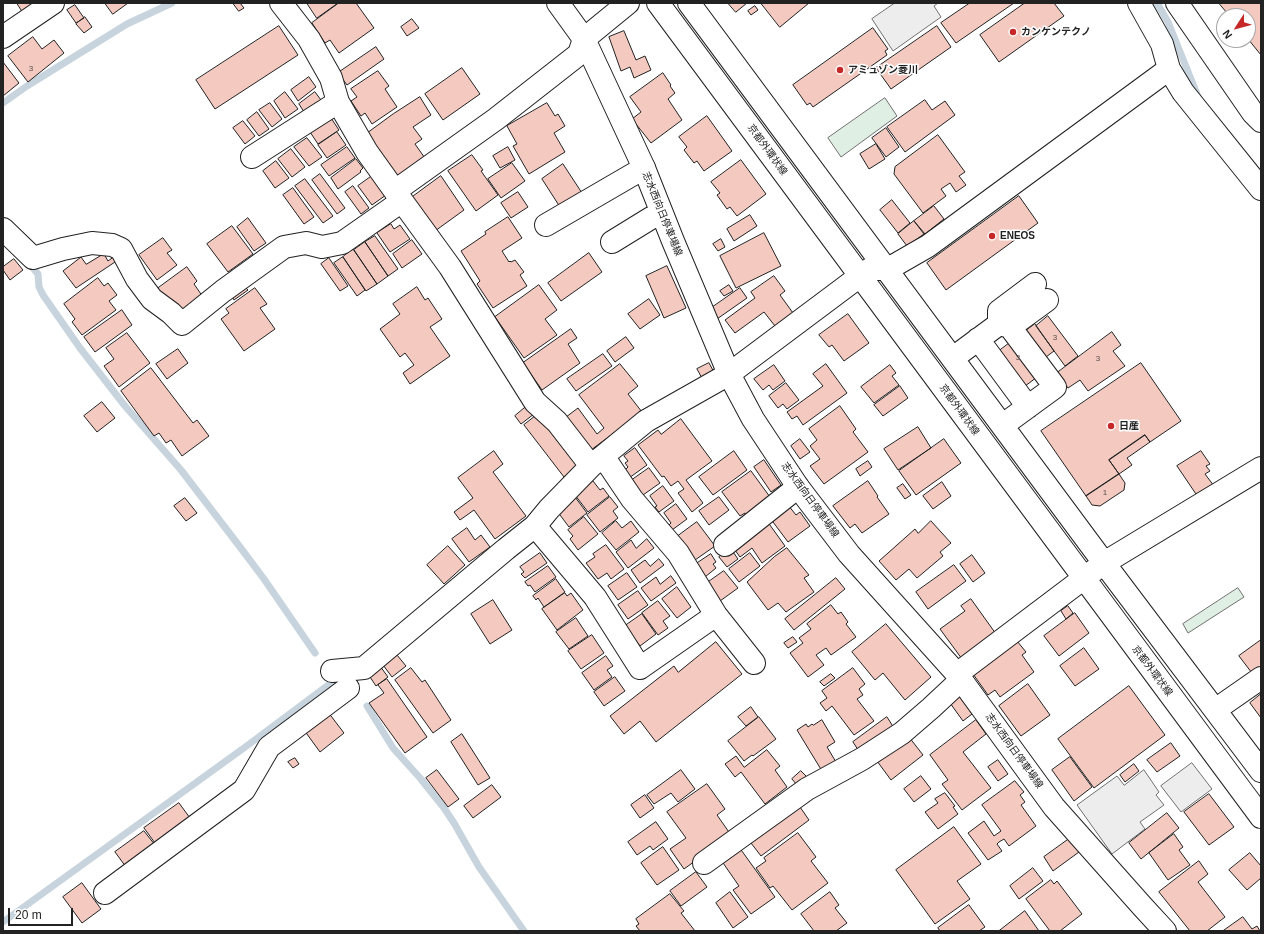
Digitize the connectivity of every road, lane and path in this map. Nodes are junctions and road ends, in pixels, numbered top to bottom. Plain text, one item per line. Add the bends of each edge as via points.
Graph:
1 (53, 3) edge
2 (281, 3) edge
3 (558, 3) edge
4 (628, 3) edge
5 (658, 3) edge
6 (690, 3) edge
7 (1139, 3) edge
8 (1177, 3) edge
9 (3, 37) edge
10 (584, 39) junction
11 (1169, 69) junction
12 (338, 102) junction
13 (1261, 121) edge
14 (252, 157) dead end
15 (644, 168) junction
16 (1261, 189) edge
17 (398, 196) junction
18 (662, 215) junction
19 (546, 225) dead end
20 (3, 229) edge
21 (612, 242) dead end
22 (888, 270) junction
23 (860, 276) junction
24 (1041, 292) dead end
25 (994, 330) junction
26 (952, 358) junction
27 (729, 374) junction
28 (1033, 403) junction
29 (1003, 425) junction
30 (597, 461) junction
31 (1261, 468) edge
32 (798, 487) junction
33 (535, 526) junction
34 (725, 545) dead end
35 (1104, 563) junction
36 (1084, 578) junction
37 (716, 615) junction
38 (754, 664) dead end
39 (332, 671) dead end
40 (959, 677) junction
41 (1261, 678) edge
42 (348, 688) dead end
43 (1215, 710) junction
44 (1261, 771) edge
45 (1261, 817) edge
46 (704, 863) dead end
47 (104, 893) dead end
48 (1166, 931) edge

1 - 9 street
2 - 12 street via 309,39 331,78
3 - 10 street, 志水西向日停車場線
4 - 10 street
5 - 23 street, 京都外環状線
6 - 22 street
7 - 11 street via 1162,44
8 - 13 street
10 - 15 street, 志水西向日停車場線
10 - 17 street via 579,54
11 - 16 street via 1183,92
11 - 22 street via 928,246
12 - 14 street
12 - 17 street via 367,152
15 - 18 street, 志水西向日停車場線
15 - 19 street
17 - 20 street via 342,243 322,247 306,243 284,247 182,324 152,299 137,279 121,249 112,245 92,243 33,258
17 - 30 street via 450,267 535,402
18 - 21 street via 651,218
18 - 27 street, 志水西向日停車場線
22 - 23 street via 870,269
22 - 26 street
23 - 27 street
23 - 36 street, 京都外環状線
24 - 25 street via 999,311
25 - 26 street
25 - 28 street
25 - 28 street via 1055,387
26 - 29 street
27 - 30 street via 646,421
27 - 32 street, 志水西向日停車場線 via 753,419
28 - 29 street
29 - 35 street
30 - 33 street
30 - 37 street via 678,553
31 - 35 street
32 - 34 street
32 - 40 street, 志水西向日停車場線 via 850,554
33 - 37 street via 595,597 640,668
33 - 39 street via 364,668
35 - 36 street
35 - 43 street
36 - 40 street
36 - 45 street, 京都外環状線
37 - 38 street
40 - 46 street via 931,708 902,733 862,759 807,789
40 - 48 street, 志水西向日停車場線 via 1054,806
41 - 43 street
42 - 47 street via 269,747 244,790
43 - 44 street

